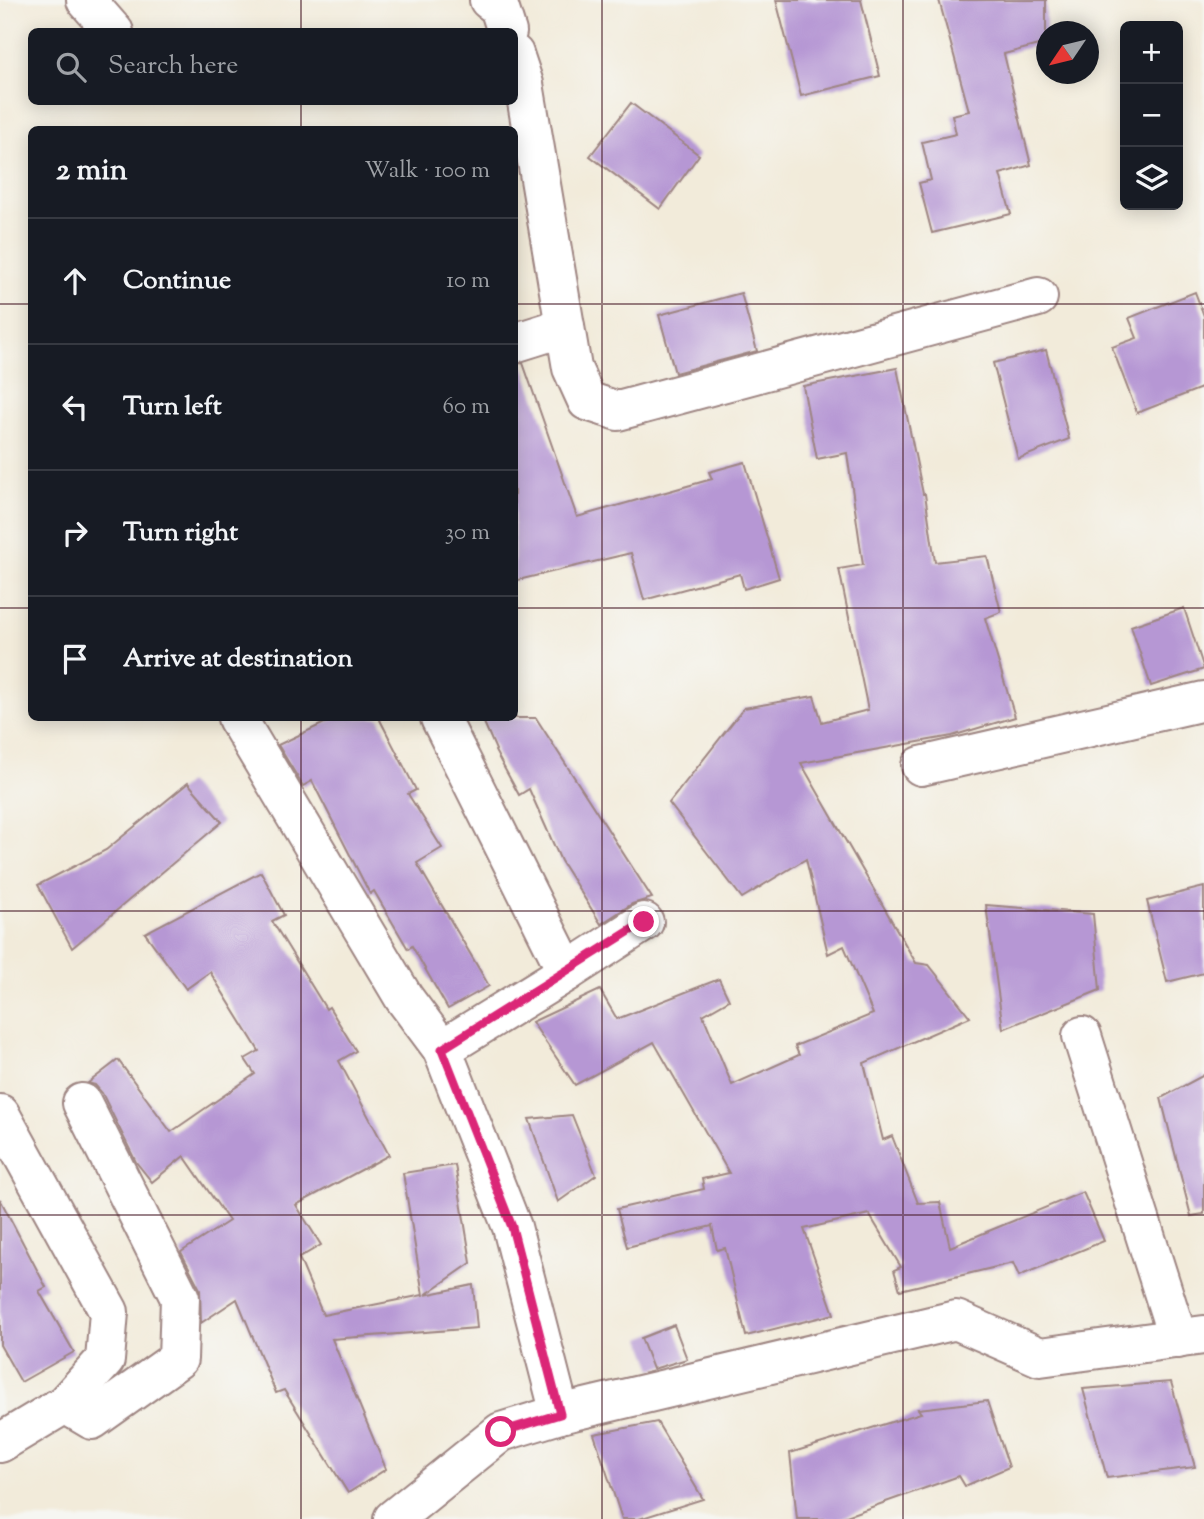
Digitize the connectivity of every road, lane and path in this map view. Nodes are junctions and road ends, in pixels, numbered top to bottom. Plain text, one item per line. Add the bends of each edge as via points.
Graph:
1 (86, 0) edge
2 (489, 0) edge
3 (110, 28) edge
4 (506, 28) edge
5 (518, 66) edge
6 (1038, 297) dead end
7 (565, 327) junction
8 (518, 342) edge
9 (1204, 701) edge
10 (239, 721) edge
11 (442, 721) edge
12 (921, 766) dead end
13 (644, 922) dead end
14 (567, 972) junction
15 (1082, 1036) dead end
16 (442, 1049) junction
17 (82, 1103) dead end
18 (0, 1114) edge
19 (1191, 1337) edge
20 (65, 1404) junction
21 (560, 1414) junction
22 (0, 1443) edge
23 (393, 1519) edge

1 - 3 street
2 - 4 street via 499,7
5 - 7 street
6 - 7 street via 618,411 587,401 572,368
7 - 8 street
9 - 12 street
10 - 16 street via 404,998
11 - 14 street
13 - 14 street
14 - 16 street
15 - 19 street
16 - 21 street via 512,1227
17 - 20 street via 180,1298 178,1359 92,1420
18 - 20 street via 108,1312 104,1360
19 - 21 street via 1040,1357 956,1320
20 - 22 street
21 - 23 street via 501,1432

